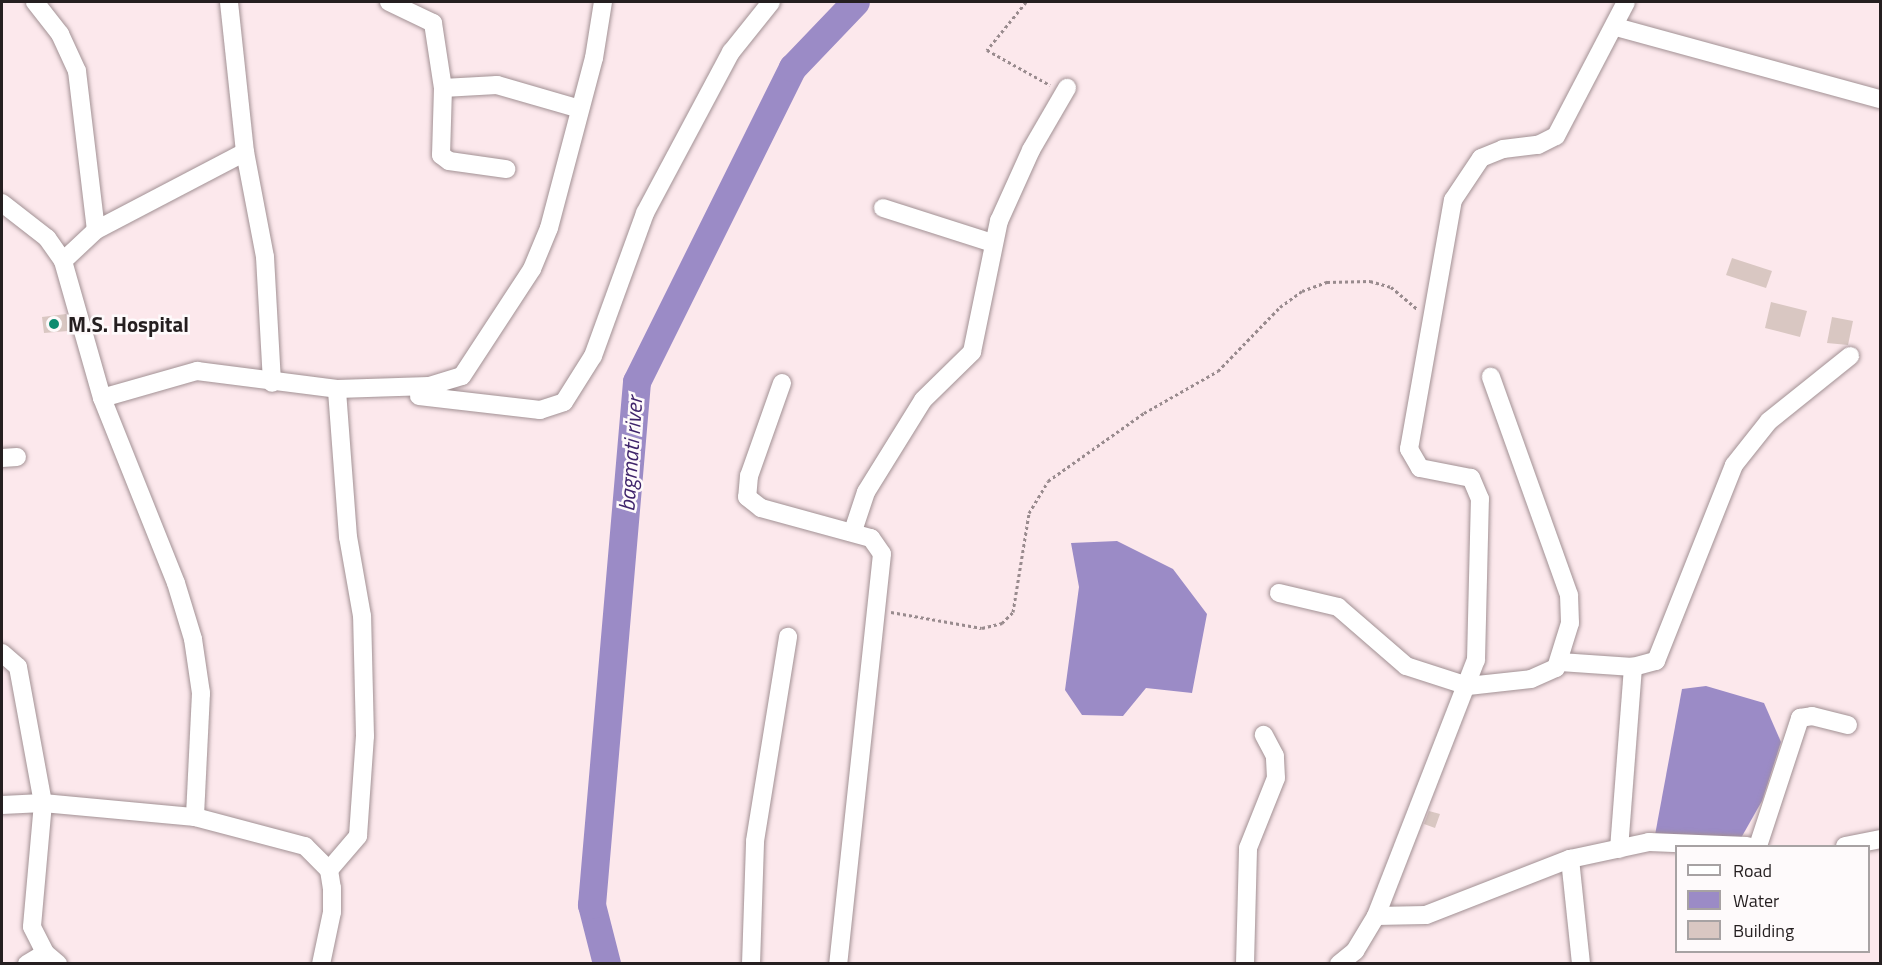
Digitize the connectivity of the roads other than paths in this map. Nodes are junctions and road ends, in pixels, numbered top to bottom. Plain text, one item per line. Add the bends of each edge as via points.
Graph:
1 (35, 2) edge
2 (230, 2) edge
3 (389, 2) edge
4 (603, 2) edge
5 (771, 2) edge
6 (1626, 2) edge
7 (1616, 27) junction
8 (1066, 87) road end
9 (443, 88) junction
10 (1881, 99) edge
11 (580, 109) junction
12 (246, 152) junction
13 (506, 169) dead end
14 (2, 203) edge
15 (883, 208) dead end
16 (96, 230) junction
17 (993, 243) junction
18 (63, 261) junction
19 (1850, 356) dead end
20 (1491, 376) dead end
21 (272, 383) junction
22 (782, 383) dead end
23 (338, 395) junction
24 (102, 398) junction
25 (853, 531) junction
26 (1279, 593) dead end
27 (788, 637) dead end
28 (2, 653) edge
29 (1560, 662) junction
30 (1633, 667) junction
31 (1468, 686) junction
32 (1848, 725) dead end
33 (1264, 735) dead end
34 (43, 803) junction
35 (2, 805) edge
36 (195, 817) junction
37 (1881, 839) edge
38 (1735, 845) edge
39 (1758, 845) edge
40 (1850, 845) edge
41 (1619, 849) junction
42 (1570, 859) junction
43 (328, 870) junction
44 (1376, 916) junction
45 (52, 958) edge
46 (27, 963) edge
47 (321, 963) edge
48 (751, 963) edge
49 (838, 963) edge
50 (1245, 963) edge
51 (1339, 963) edge
52 (1581, 963) edge

1 - 16 street via 60,34 77,71
2 - 12 street
3 - 9 street via 433,22
4 - 11 street via 602,24
5 - 23 street via 731,52 645,213 593,356 564,402 540,410 445,397
6 - 7 street
7 - 10 street
7 - 31 street via 1556,136 1538,145 1491,152 1467,173 1453,200 1409,449 1420,468 1471,478 1480,499 1476,660
8 - 17 street via 1031,150
9 - 11 street via 497,85
9 - 13 street via 440,144 444,158
11 - 23 street via 549,228 532,269 470,368 451,382
12 - 16 street
12 - 21 street via 265,257
14 - 18 street via 46,238
15 - 17 street
16 - 18 street
17 - 25 street via 972,352 923,400 871,484
18 - 24 street
19 - 30 street via 1769,421 1734,465 1656,661
20 - 29 street via 1569,595 1570,623
21 - 23 street
21 - 24 street via 226,372 198,371
22 - 25 street via 749,476 747,497 761,508
23 - 43 street via 348,537 363,628 365,736 358,836
24 - 36 street via 155,523 193,639 201,716
25 - 49 street via 876,541 881,550
26 - 31 street via 1338,607 1406,666
27 - 48 street via 755,841
28 - 34 street via 18,666
29 - 30 street
29 - 31 street via 1545,675 1531,679
30 - 41 street
31 - 44 street
32 - 39 street via 1812,716 1800,718
33 - 50 street via 1275,756 1276,777 1248,848
34 - 35 street
34 - 36 street
34 - 45 street via 32,917
36 - 43 street via 305,846
37 - 40 street
38 - 41 street via 1677,840
41 - 42 street
42 - 44 street via 1426,915
42 - 52 street
43 - 47 street via 333,912
44 - 51 street via 1355,951
45 - 46 street

